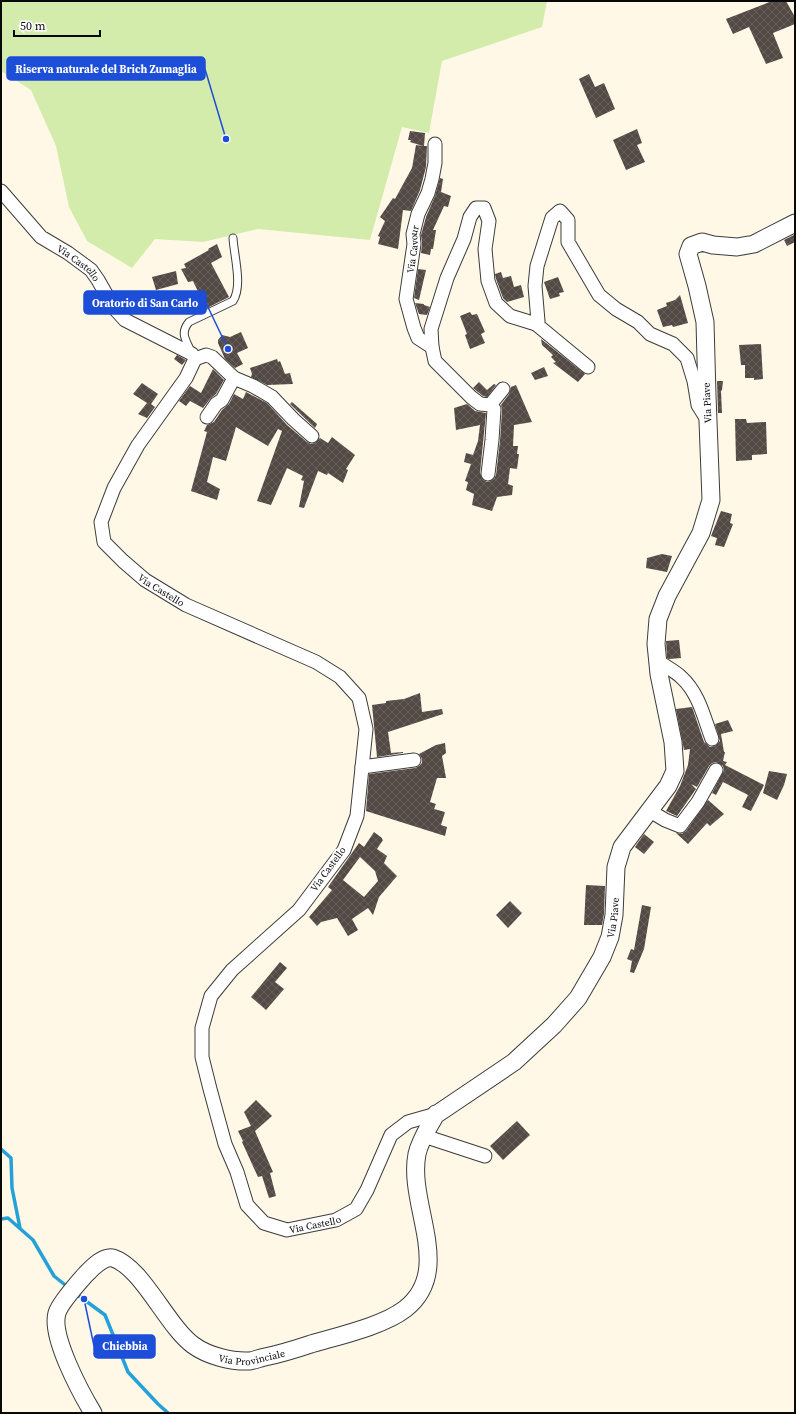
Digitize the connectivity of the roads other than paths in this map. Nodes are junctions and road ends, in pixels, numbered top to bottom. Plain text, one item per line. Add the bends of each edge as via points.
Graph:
1 (435, 144) dead end
2 (1, 191) edge
3 (795, 223) edge
4 (233, 238) dead end
5 (536, 324) junction
6 (432, 347) junction
7 (193, 356) junction
8 (588, 366) dead end
9 (234, 378) junction
10 (503, 389) dead end
11 (490, 405) junction
12 (207, 417) dead end
13 (708, 421) junction
14 (312, 436) dead end
15 (488, 474) dead end
16 (658, 662) junction
17 (712, 739) dead end
18 (414, 760) dead end
19 (362, 767) junction
20 (716, 770) dead end
21 (650, 811) junction
22 (436, 1114) junction
23 (424, 1136) junction
24 (485, 1156) dead end
25 (93, 1413) edge

1 - 6 street, Via Cavour via 432,179 413,234 414,244 406,299 418,338
2 - 7 street, Via Castello via 41,237 91,270 114,308 125,320
3 - 13 street, Via Piave via 754,244 738,247 702,242 691,246 688,254 705,322
4 - 7 lane via 237,295 233,301 189,322 184,328 184,335
5 - 6 street via 510,316 496,304 488,281 485,249 489,221 484,208 476,208 470,217 464,239 439,300 431,329
5 - 8 street
5 - 13 street via 537,266 552,218 560,211 568,220 568,242 599,295 638,322 650,334 673,344 687,358 698,405
6 - 11 street via 435,361 471,397 480,404
7 - 9 street, Via Castello via 212,357
7 - 19 street, Via Castello via 186,378 138,445 114,488 101,522 104,542 145,580 186,605 316,662 340,677 360,698 366,729
9 - 12 street via 222,400
9 - 14 street, Via Castello via 272,397
10 - 11 street
11 - 15 street via 494,409
13 - 16 street, Via Piave via 712,500 701,533 667,596 658,619
16 - 17 street via 681,677 690,687
16 - 21 street, Via Piave via 673,742 674,771 668,786
18 - 19 street
19 - 22 street, Via Castello via 356,816 344,850 299,910 232,970 211,996 202,1028 202,1057 225,1144 247,1204 264,1223 286,1230 336,1220 356,1209 391,1135 408,1122
20 - 21 street via 698,802 680,826
21 - 22 street, Via Piave via 622,847 616,867 614,915 610,937 602,957 578,998 554,1025 514,1062
22 - 23 street, Via Provinciale
23 - 24 street
23 - 25 street, Via Provinciale via 417,1155 416,1181 429,1254 426,1282 405,1309 384,1322 282,1353 250,1361 228,1359 211,1355 193,1345 173,1325 135,1274 112,1258 104,1259 93,1266 65,1300 57,1312 56,1322 62,1350 79,1390

